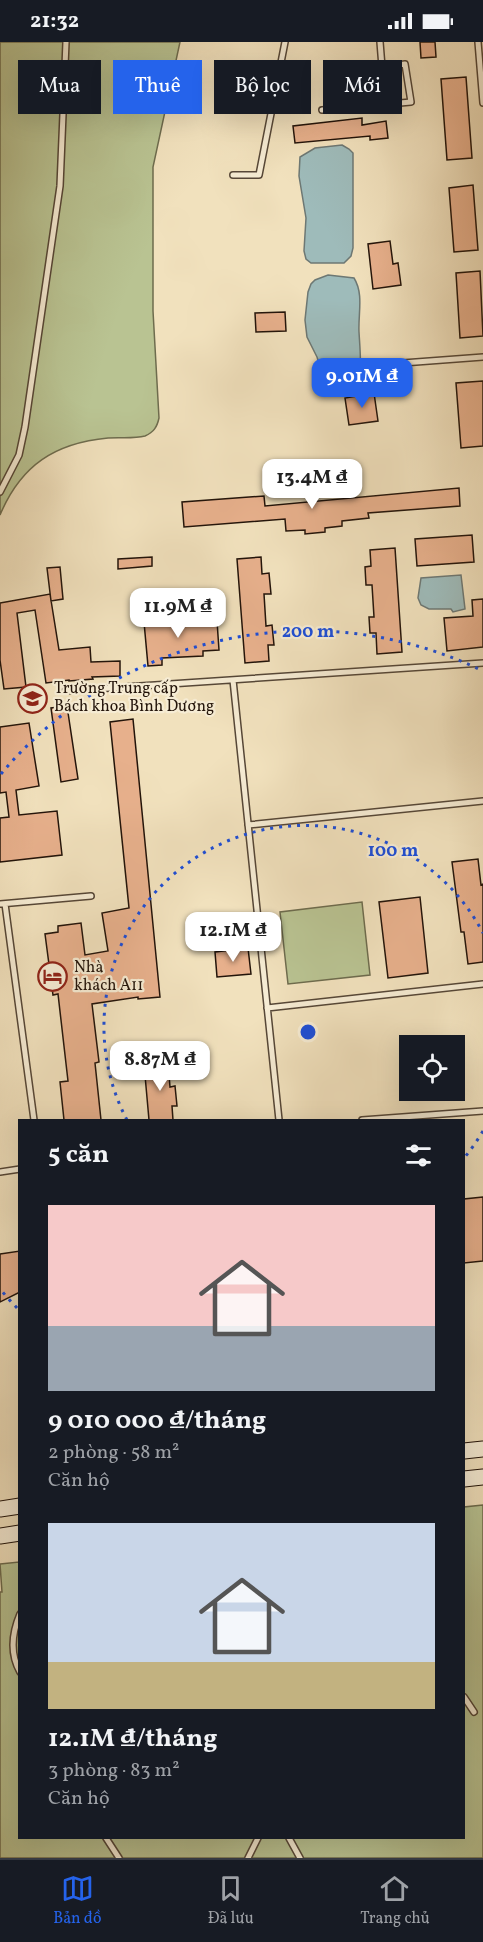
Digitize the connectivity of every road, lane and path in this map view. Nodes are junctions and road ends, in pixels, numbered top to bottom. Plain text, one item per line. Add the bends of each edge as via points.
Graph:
1 (66, 42) edge
2 (285, 42) edge
3 (380, 42) edge
4 (478, 42) edge
5 (483, 103) edge
6 (322, 110) dead end
7 (233, 175) dead end
8 (483, 357) edge
9 (376, 365) dead end
10 (0, 492) edge
11 (483, 663) edge
12 (233, 680) junction
13 (65, 691) dead end
14 (483, 801) edge
15 (248, 825) junction
16 (91, 896) dead end
17 (3, 904) edge
18 (483, 984) edge
19 (267, 1008) junction
20 (483, 1112) edge
21 (33, 1119) edge
22 (279, 1119) edge
23 (402, 1119) edge
24 (18, 1169) edge
25 (0, 1172) edge
26 (483, 1449) edge
27 (465, 1451) edge
28 (483, 1477) edge
29 (465, 1479) edge
30 (18, 1506) edge
31 (0, 1509) edge
32 (18, 1533) edge
33 (0, 1536) edge
34 (18, 1622) edge
35 (18, 1667) edge
36 (465, 1698) edge
37 (474, 1712) dead end
38 (107, 1839) edge
39 (258, 1839) edge
40 (290, 1839) edge
41 (119, 1858) edge
42 (248, 1858) edge
43 (300, 1858) edge

1 - 10 lane via 60,186 25,427 19,455
2 - 7 lane via 259,175
3 - 6 lane via 382,67 405,64 411,102
4 - 5 lane
8 - 9 lane
11 - 12 lane
12 - 13 lane
12 - 15 lane
14 - 15 lane
15 - 19 lane
16 - 17 lane
17 - 21 lane
18 - 19 lane
19 - 22 lane
20 - 23 lane
24 - 25 lane
26 - 27 main road
28 - 29 main road
30 - 31 main road
32 - 33 main road
34 - 35 lane via 13,1641
36 - 37 lane
38 - 41 lane
39 - 42 lane
40 - 43 lane

